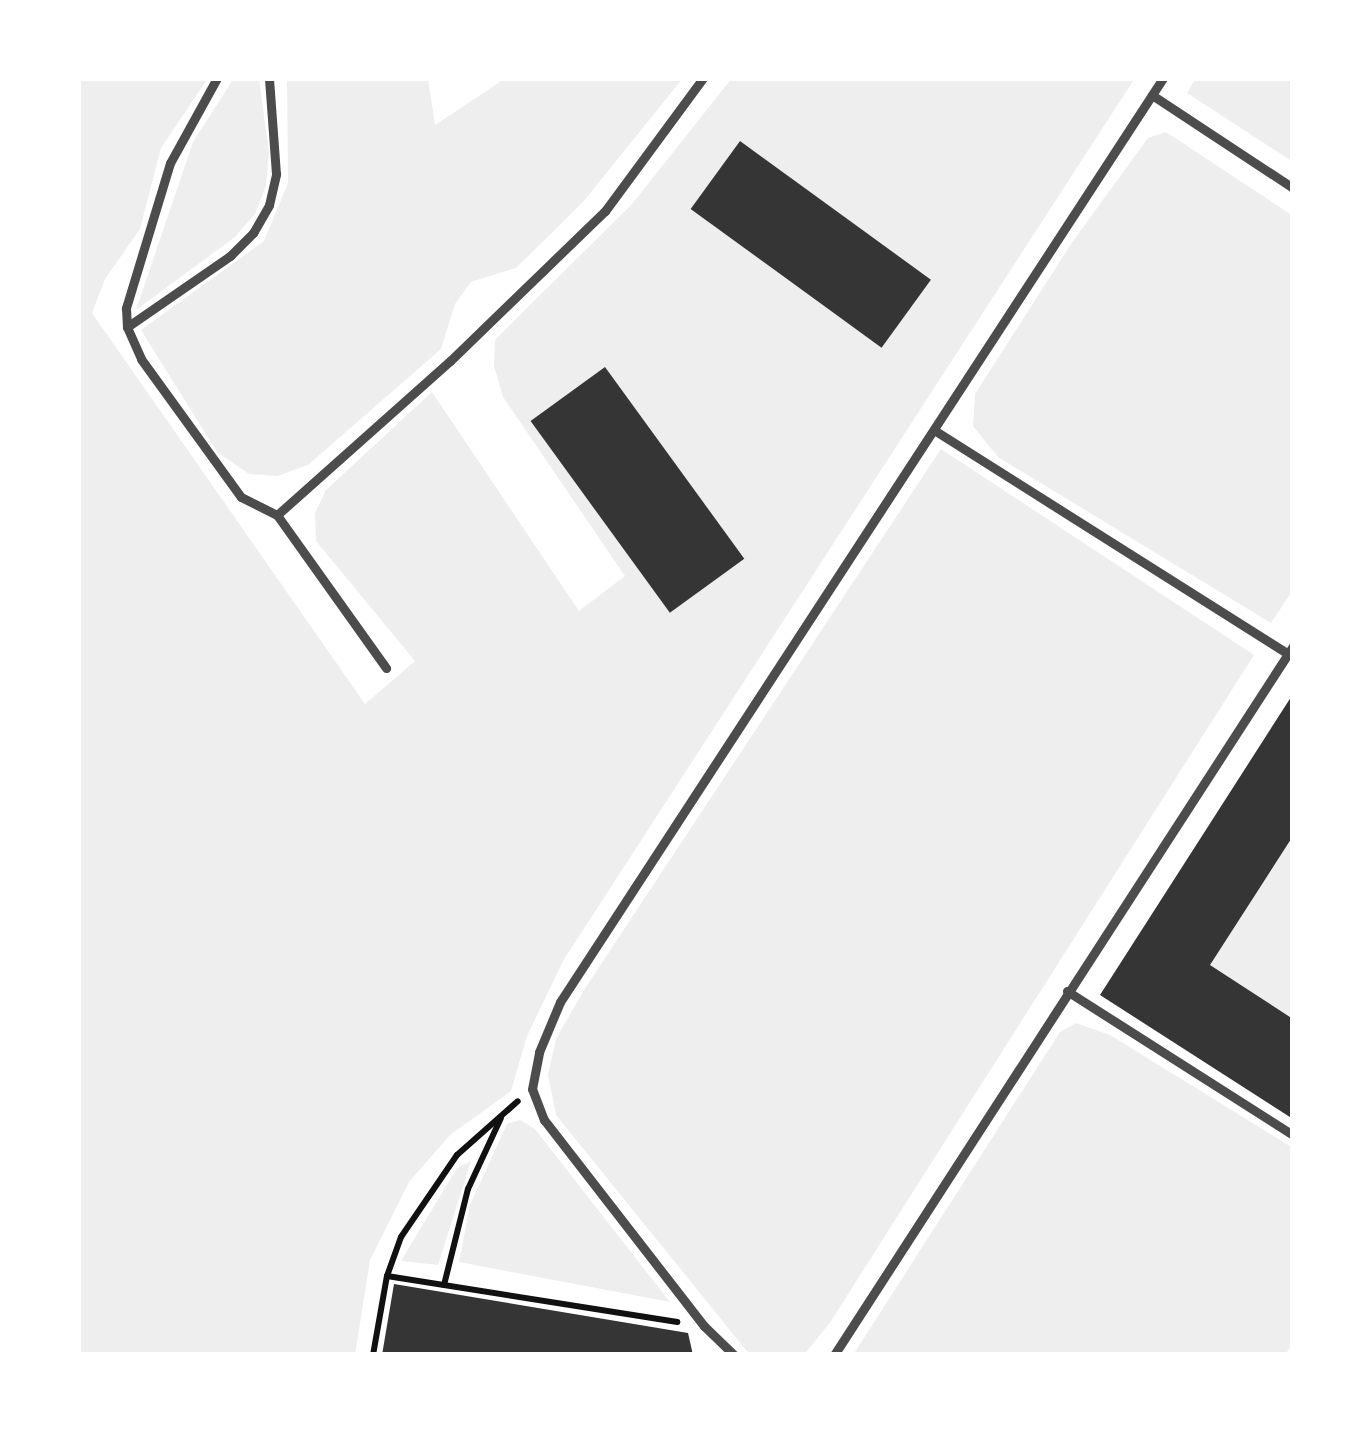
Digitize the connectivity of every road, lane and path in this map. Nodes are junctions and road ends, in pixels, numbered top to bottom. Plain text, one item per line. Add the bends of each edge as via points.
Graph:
1 (217, 78) edge
2 (269, 78) edge
3 (703, 78) edge
4 (1163, 78) edge
5 (1152, 95) junction
6 (1293, 188) edge
7 (127, 327) junction
8 (934, 430) junction
9 (277, 515) junction
10 (1290, 650) edge
11 (386, 668) dead end
12 (1067, 991) junction
13 (532, 1089) junction
14 (502, 1115) junction
15 (1293, 1135) edge
16 (387, 1276) junction
17 (444, 1285) junction
18 (704, 1326) junction
19 (373, 1355) edge
20 (734, 1355) edge
21 (834, 1355) edge

1 - 7 lane via 170,164
2 - 7 lane via 277,174 261,219 230,256
3 - 9 lane via 604,211
4 - 5 lane
5 - 6 lane
5 - 8 lane
7 - 9 lane via 241,497
8 - 10 lane
8 - 13 lane via 560,1002
9 - 11 lane
10 - 12 lane
12 - 15 lane
12 - 21 lane
13 - 14 path
13 - 18 lane via 544,1120
14 - 16 path via 457,1155 401,1237
14 - 17 path via 468,1190
16 - 17 path
16 - 19 path
17 - 18 path
18 - 20 lane

